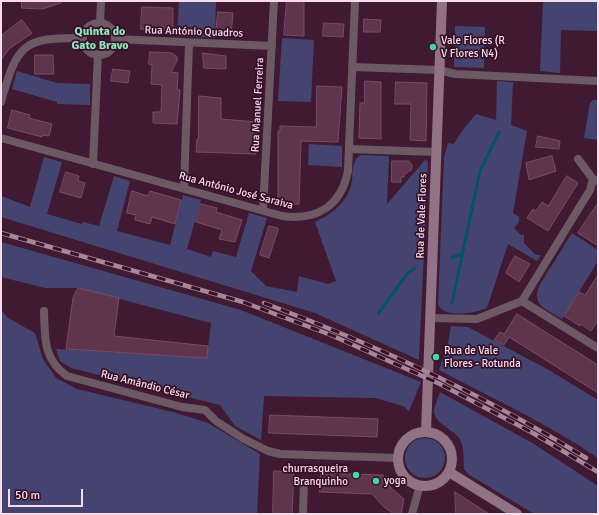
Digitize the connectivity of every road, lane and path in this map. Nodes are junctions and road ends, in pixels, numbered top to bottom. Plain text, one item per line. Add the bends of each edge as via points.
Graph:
1 (101, 1) edge
2 (274, 1) edge
3 (354, 1) edge
4 (442, 1) edge
5 (100, 23) junction
6 (83, 38) junction
7 (115, 39) junction
8 (190, 43) junction
9 (272, 46) junction
10 (98, 54) junction
11 (352, 67) junction
12 (439, 70) junction
13 (598, 81) edge
14 (1, 102) edge
15 (1, 138) edge
16 (349, 148) junction
17 (436, 152) junction
18 (578, 159) dead end
19 (93, 164) junction
20 (595, 180) edge
21 (184, 188) junction
22 (263, 210) junction
23 (522, 301) junction
24 (44, 311) dead end
25 (430, 318) junction
26 (598, 347) edge
27 (426, 431) junction
28 (398, 458) junction
29 (449, 472) junction
30 (304, 481) dead end
31 (420, 486) junction
32 (303, 514) edge
33 (412, 514) edge
34 (517, 514) edge

1 - 5 street
2 - 9 street, Rua Manuel Ferreira
3 - 11 street, Rua António José Saraiva
4 - 12 street, Rua de Vale Flores
5 - 6 street via 90,25
5 - 7 street via 112,30
6 - 10 street via 86,47
6 - 14 street via 46,39 34,42 10,68
7 - 8 street, Rua António Quadros
7 - 10 street via 108,52
8 - 9 street, Rua António Quadros
8 - 21 street
9 - 22 street, Rua Manuel Ferreira
10 - 19 street
11 - 12 street
11 - 16 street, Rua António José Saraiva
12 - 13 street via 455,74
12 - 17 street, Rua de Vale Flores
15 - 19 street, Rua António José Saraiva
16 - 17 street
16 - 22 street, Rua António José Saraiva via 345,183 340,194 324,210 312,216 296,218
17 - 25 street, Rua de Vale Flores
18 - 20 street
19 - 21 street, Rua António José Saraiva
20 - 23 street
21 - 22 street, Rua António José Saraiva
23 - 25 street via 477,319
23 - 26 street
24 - 28 street, Rua Amândio César via 45,339 49,356 58,370 67,376 182,407 205,410 216,421 242,438 280,454
25 - 27 street, Rua de Vale Flores
27 - 28 street via 410,436 403,442
27 - 29 street via 440,435 449,445 453,459
28 - 31 street via 404,476
29 - 31 street via 442,481
29 - 34 street
30 - 32 street
31 - 33 street

